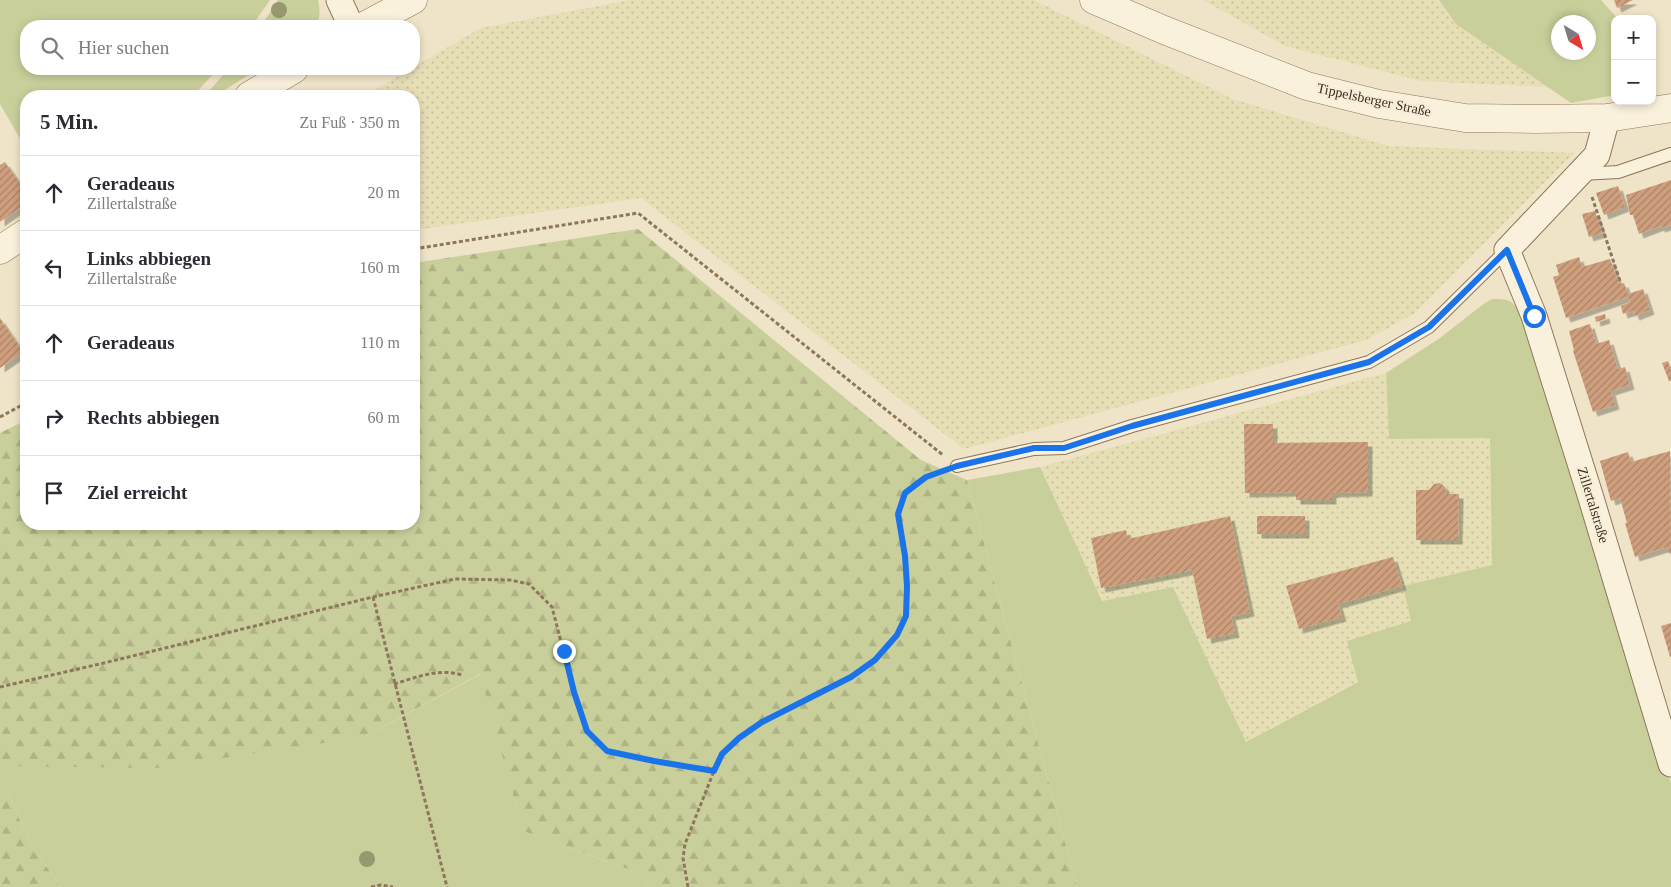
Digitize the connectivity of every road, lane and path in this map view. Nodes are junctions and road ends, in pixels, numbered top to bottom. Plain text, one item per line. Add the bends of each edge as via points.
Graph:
1 (339, 0) edge
2 (413, 0) edge
3 (1094, 0) edge
4 (348, 20) edge
5 (375, 20) edge
6 (284, 75) edge
7 (259, 90) edge
8 (1671, 108) edge
9 (1607, 118) junction
10 (1671, 154) edge
11 (1581, 174) junction
12 (20, 237) edge
13 (420, 248) edge
14 (0, 250) edge
15 (1507, 250) junction
16 (1620, 281) dead end
17 (20, 406) edge
18 (0, 417) edge
19 (957, 466) junction
20 (373, 597) junction
21 (462, 675) dead end
22 (394, 684) junction
23 (0, 687) edge
24 (1671, 764) edge
25 (714, 771) junction
26 (371, 887) edge
27 (394, 887) edge
28 (447, 887) edge
29 (688, 887) edge

1 - 4 street
2 - 5 street
3 - 9 street, Tippelsberger Straße via 1307,86 1379,104 1465,118
6 - 7 street
8 - 9 street, Tippelsberger Straße
9 - 11 street via 1598,155
10 - 11 lane via 1618,172
11 - 15 street
11 - 16 path via 1590,191
12 - 14 street
13 - 19 path via 638,213
15 - 19 lane via 1429,327 1369,362 1132,426 1064,448 1034,448
15 - 24 street, Zillertalstraße via 1534,316
17 - 18 path
19 - 25 path via 926,477 905,493 898,514 905,556 906,616 897,635 875,660 851,677 762,722 739,738 722,754
20 - 22 path
20 - 23 path
20 - 25 path via 455,579 510,580 529,584 552,607 587,731 607,751
21 - 22 path via 449,671
22 - 28 path
25 - 29 path via 685,844 683,858
26 - 27 path

